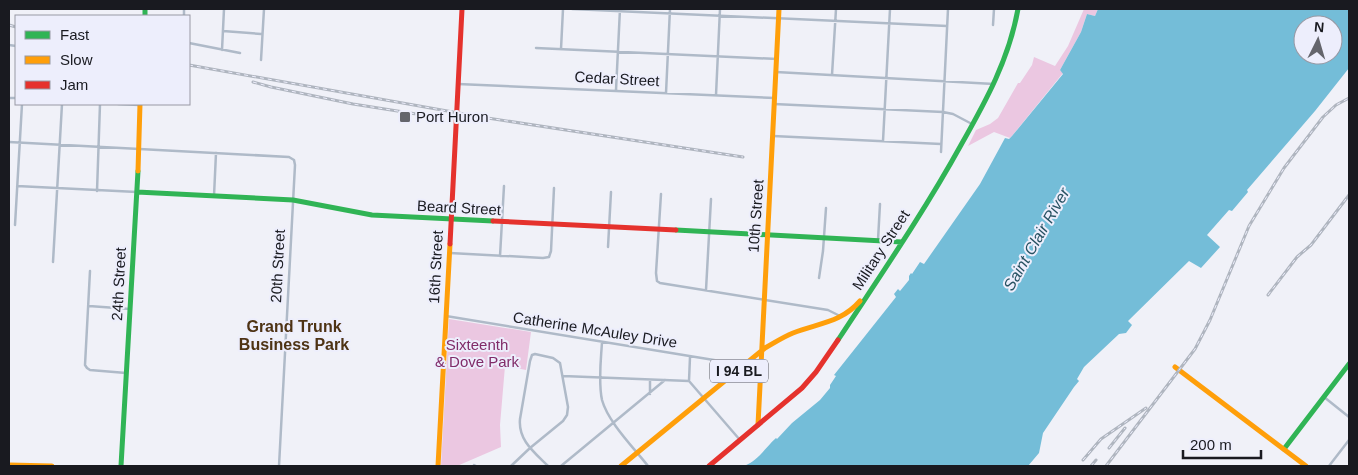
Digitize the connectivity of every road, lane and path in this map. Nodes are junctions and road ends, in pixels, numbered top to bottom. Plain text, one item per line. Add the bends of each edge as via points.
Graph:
1 (224, 9) edge
2 (264, 9) edge
3 (462, 9) edge
4 (563, 9) edge
5 (572, 9) edge
6 (670, 9) edge
7 (720, 9) edge
8 (779, 9) edge
9 (836, 9) edge
10 (890, 9) edge
11 (948, 9) edge
12 (994, 9) edge
13 (1018, 9) edge
14 (620, 10) edge
15 (670, 14) junction
16 (720, 16) junction
17 (779, 19) junction
18 (835, 21) junction
19 (889, 24) junction
20 (993, 25) dead end
21 (947, 26) junction
22 (223, 32) junction
23 (262, 34) junction
24 (190, 43) edge
25 (536, 48) dead end
26 (561, 49) junction
27 (222, 50) junction
28 (617, 51) junction
29 (240, 53) dead end
30 (668, 54) junction
31 (718, 56) junction
32 (777, 59) junction
33 (260, 60) dead end
34 (776, 72) junction
35 (832, 74) junction
36 (887, 78) junction
37 (944, 80) junction
38 (458, 84) junction
39 (994, 84) junction
40 (616, 90) junction
41 (666, 93) junction
42 (716, 95) junction
43 (775, 101) junction
44 (22, 105) edge
45 (62, 105) edge
46 (100, 105) edge
47 (140, 105) edge
48 (885, 109) junction
49 (943, 112) junction
50 (972, 124) junction
51 (773, 136) junction
52 (883, 141) junction
53 (9, 142) edge
54 (20, 143) junction
55 (941, 144) junction
56 (59, 145) junction
57 (99, 147) junction
58 (139, 149) junction
59 (941, 152) dead end
60 (216, 153) junction
61 (17, 186) junction
62 (504, 186) dead end
63 (57, 188) junction
64 (554, 188) dead end
65 (96, 191) junction
66 (137, 192) junction
67 (611, 192) dead end
68 (661, 194) dead end
69 (214, 196) junction
70 (711, 199) dead end
71 (293, 200) junction
72 (880, 204) dead end
73 (826, 208) dead end
74 (451, 220) junction
75 (502, 222) junction
76 (552, 224) junction
77 (15, 225) dead end
78 (608, 227) junction
79 (659, 230) junction
80 (709, 232) junction
81 (768, 234) junction
82 (824, 237) junction
83 (878, 240) junction
84 (902, 242) junction
85 (608, 247) dead end
86 (449, 253) junction
87 (500, 256) junction
88 (53, 262) dead end
89 (90, 270) dead end
90 (819, 278) dead end
91 (706, 290) junction
92 (866, 295) junction
93 (763, 300) junction
94 (89, 306) junction
95 (130, 309) junction
96 (446, 316) junction
97 (843, 316) junction
98 (847, 326) junction
99 (602, 342) junction
100 (761, 352) junction
101 (690, 357) junction
102 (1349, 364) edge
103 (1175, 367) dead end
104 (739, 370) junction
105 (126, 373) junction
106 (563, 376) junction
107 (600, 377) junction
108 (650, 380) junction
109 (665, 380) junction
110 (689, 381) junction
111 (650, 394) junction
112 (1324, 397) junction
113 (704, 398) junction
114 (1349, 417) edge
115 (614, 423) junction
116 (758, 425) junction
117 (740, 440) junction
118 (1349, 440) edge
119 (530, 448) junction
120 (1284, 449) junction
121 (638, 453) junction
122 (9, 464) edge
123 (40, 466) edge
124 (52, 466) edge
125 (121, 466) edge
126 (279, 466) edge
127 (438, 466) edge
128 (511, 466) edge
129 (548, 466) edge
130 (561, 466) edge
131 (621, 466) edge
132 (648, 466) edge
133 (709, 466) edge
134 (1306, 466) edge
135 (1329, 466) edge

1 - 22 street
2 - 23 street
3 - 38 street, 16th Street
4 - 26 street
5 - 14 street
6 - 15 street
7 - 16 street
8 - 17 street, 10th Street
9 - 18 street
10 - 19 street
11 - 21 street
12 - 20 street
13 - 39 street, Military Street / I 94 BL via 1012,39
14 - 15 street
14 - 28 street
15 - 16 street
15 - 30 street
16 - 17 street
16 - 31 street
17 - 18 street
17 - 32 street, 10th Street
18 - 19 street
18 - 35 street
19 - 21 street
19 - 36 street
21 - 37 street
22 - 23 street
22 - 27 street
23 - 33 street
24 - 27 street
25 - 26 street
26 - 28 street
27 - 29 street
28 - 30 street
28 - 40 street
30 - 31 street
30 - 41 street
31 - 32 street
31 - 42 street
32 - 34 street, 10th Street
34 - 35 street
34 - 43 street, 10th Street
35 - 36 street
36 - 37 street
36 - 48 street
37 - 39 street
37 - 49 street
38 - 40 street, Cedar Street
38 - 74 street, 16th Street
39 - 50 street, Military Street / I 94 BL
40 - 41 street, Cedar Street
41 - 42 street, Cedar Street
42 - 43 street, Cedar Street
43 - 48 street, Cedar Street
43 - 51 street, 10th Street
44 - 54 street
45 - 56 street
46 - 57 street
47 - 58 street, 24th Street
48 - 49 street, Cedar Street
48 - 52 street
49 - 50 street, Cedar Street
49 - 55 street
50 - 84 street, Military Street / I 94 BL via 936,190
51 - 52 street
51 - 81 street, 10th Street
52 - 55 street
53 - 54 street
54 - 56 street
54 - 61 street
55 - 59 street
56 - 57 street
56 - 63 street
57 - 58 street
57 - 65 street
58 - 60 street
58 - 66 street, 24th Street
60 - 69 street
60 - 71 street, 20th Street via 289,157 295,164
61 - 63 street, Beard Street
61 - 77 street
62 - 75 street
63 - 65 street, Beard Street
63 - 88 street
64 - 76 street
65 - 66 street, Beard Street
66 - 69 street, Beard Street
66 - 95 street, 24th Street
67 - 78 street
68 - 79 street
69 - 71 street, Beard Street
70 - 80 street
71 - 74 street, Beard Street via 359,214
71 - 126 street, 20th Street
72 - 83 street
73 - 82 street
74 - 75 street, Beard Street
74 - 86 street, 16th Street
75 - 76 street, Beard Street
75 - 87 street
76 - 78 street, Beard Street
76 - 87 street via 550,255 547,257
78 - 79 street, Beard Street
78 - 85 street
79 - 80 street, Beard Street
79 - 91 street via 657,282
80 - 81 street, Beard Street
80 - 91 street
81 - 82 street, Beard Street
81 - 93 street, 10th Street
82 - 83 street, Beard Street
82 - 90 street
83 - 84 street, Beard Street
84 - 92 street, Military Street / I 94 BL
86 - 87 street
86 - 96 street, 16th Street
89 - 94 street
91 - 93 street
92 - 97 street, I 94 BL
92 - 98 street, Military Street / I 94 BL
93 - 97 street via 833,311
93 - 100 street, 10th Street
94 - 95 street
94 - 105 street via 87,368
95 - 105 street, 24th Street
96 - 99 street, Catherine McAuley Drive
96 - 127 street, 16th Street
97 - 98 street
97 - 100 street, I 94 BL via 785,336
98 - 116 street, Military Street / I 94 BL via 807,382
99 - 101 street, Catherine McAuley Drive
99 - 107 street
100 - 104 street, I 94 BL
100 - 116 street, 10th Street
101 - 104 street, Catherine McAuley Drive via 734,365
101 - 110 street
102 - 112 street
103 - 120 street
104 - 113 street, I 94 BL
105 - 125 street, 24th Street
106 - 107 street
106 - 119 street via 567,415
106 - 119 street via 562,366 557,360 532,355 520,424 522,437
107 - 108 street
107 - 115 street via 604,405
108 - 109 street
108 - 111 street
109 - 110 street
109 - 111 street
110 - 113 street
111 - 115 street
112 - 114 street
112 - 120 street
113 - 117 street
113 - 121 street, I 94 BL
115 - 121 street
115 - 130 street
116 - 117 street, Military Street / I 94 BL
117 - 133 street, Military Street / I 94 BL
118 - 135 street
119 - 128 street
119 - 129 street
120 - 134 street
121 - 131 street, I 94 BL
121 - 132 street
122 - 123 street
123 - 124 street

